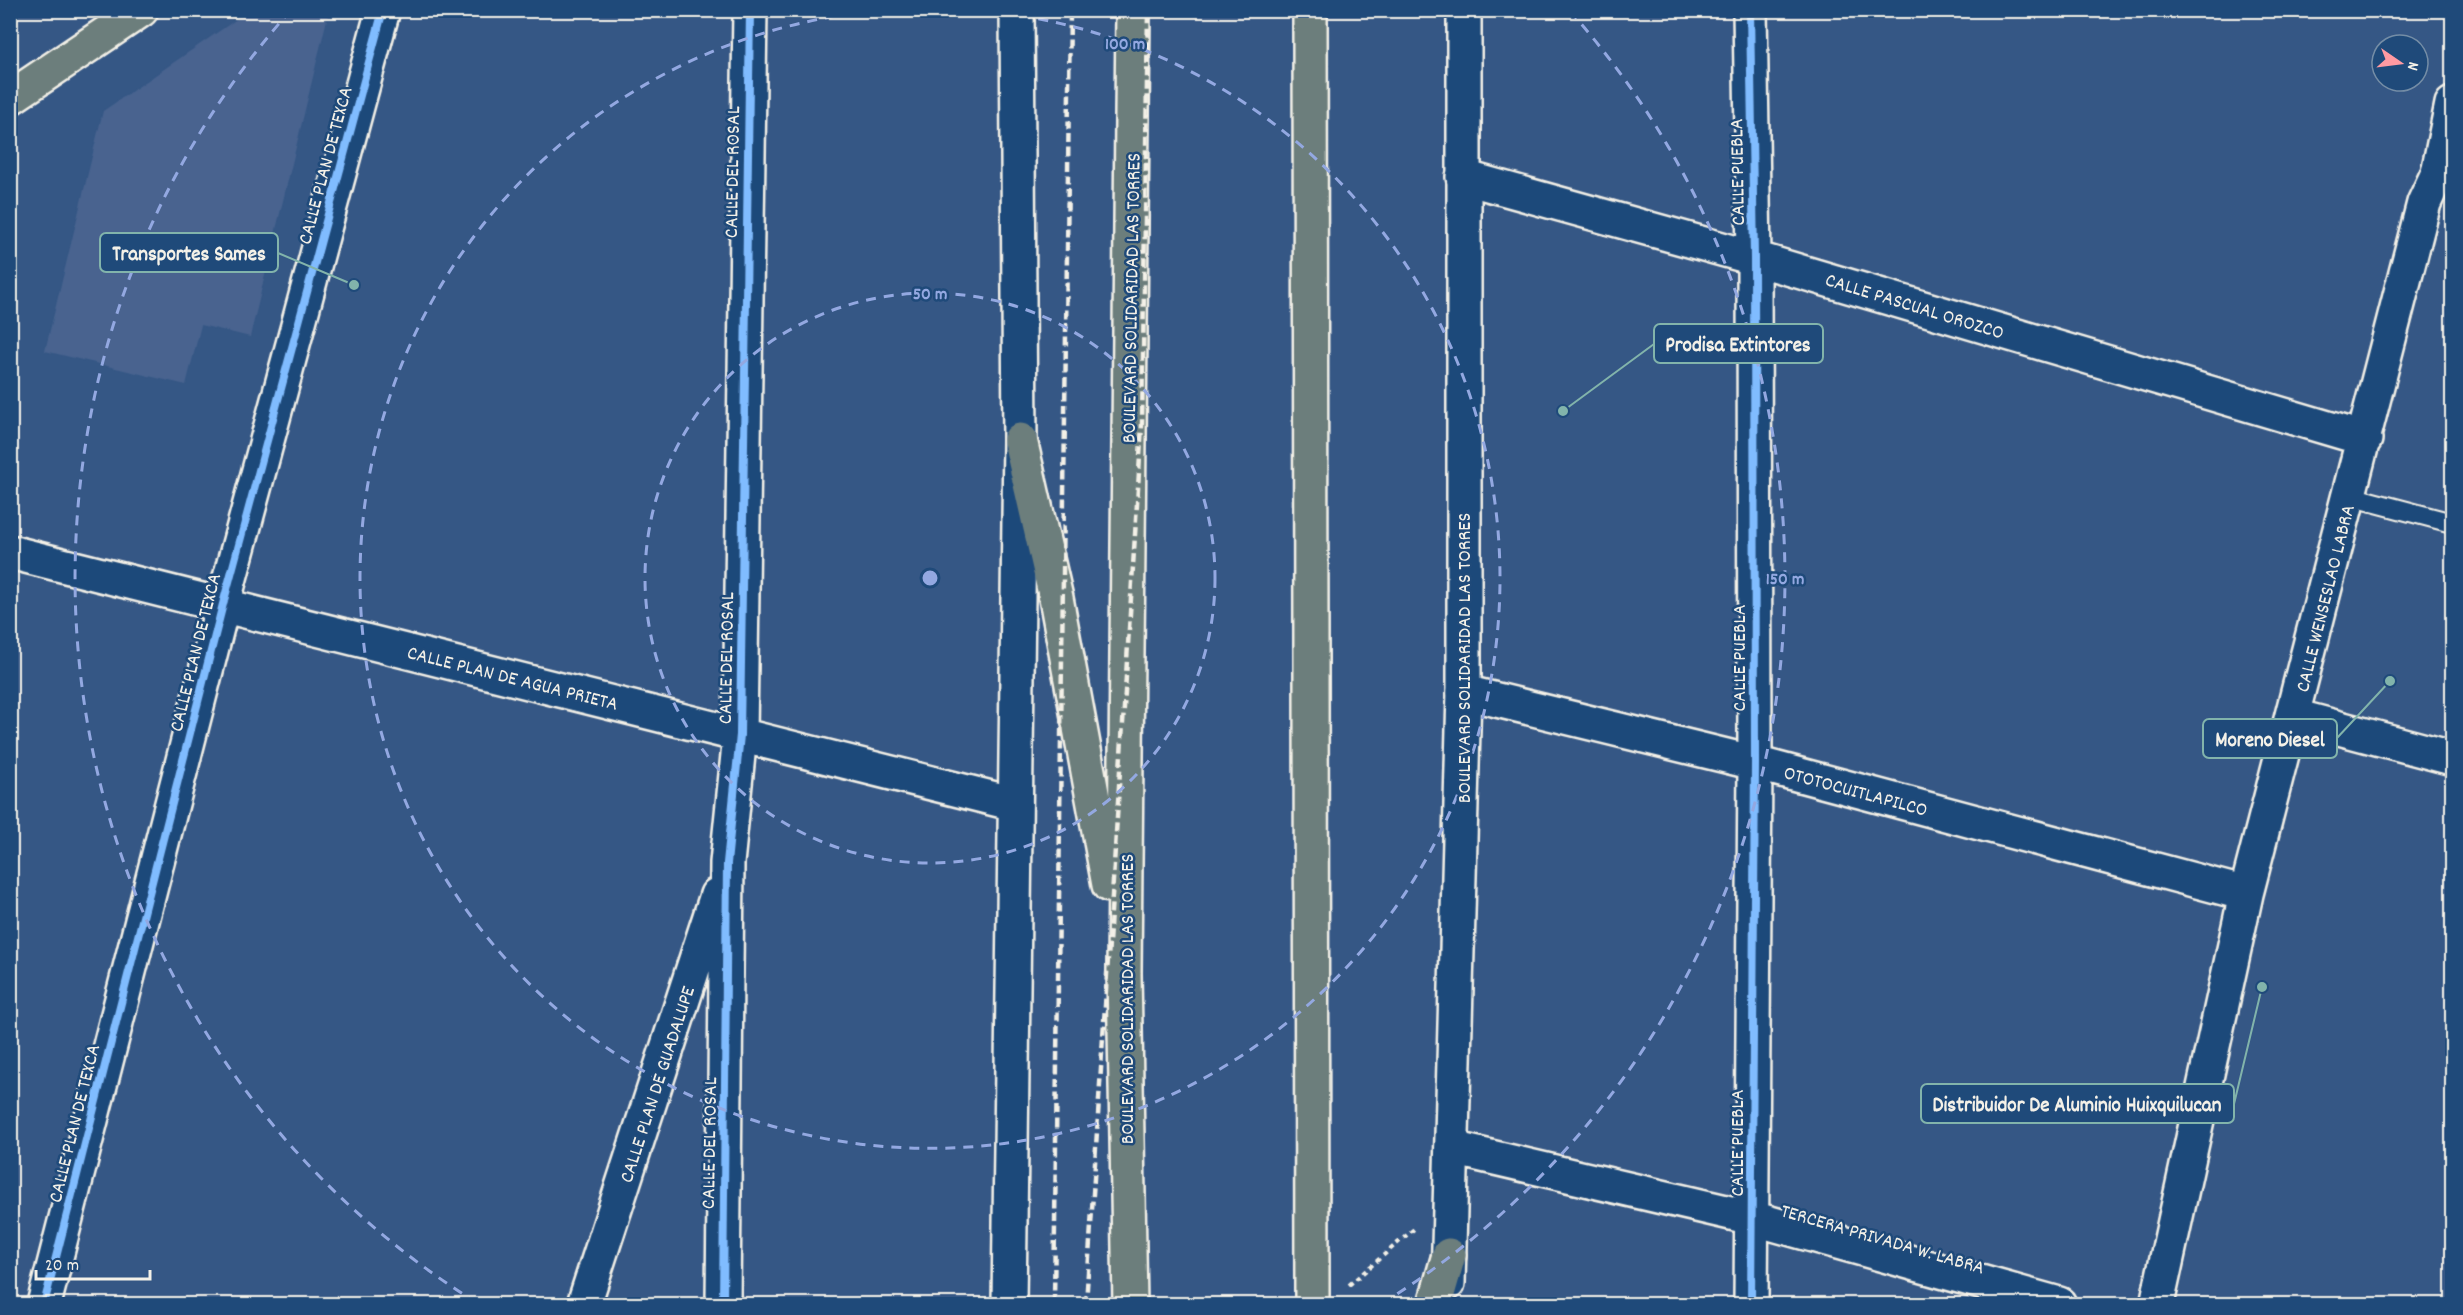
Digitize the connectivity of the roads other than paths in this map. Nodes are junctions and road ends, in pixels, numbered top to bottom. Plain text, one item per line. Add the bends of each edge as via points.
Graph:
1 (141, 10) edge
2 (383, 10) edge
3 (750, 10) edge
4 (1017, 10) edge
5 (1132, 10) edge
6 (1310, 10) edge
7 (1464, 10) edge
8 (1750, 10) edge
9 (10, 98) edge
10 (2452, 104) edge
11 (1463, 177) junction
12 (1754, 258) junction
13 (2365, 439) junction
14 (1020, 440) junction
15 (2350, 496) junction
16 (2452, 523) edge
17 (10, 552) edge
18 (223, 604) junction
19 (1464, 692) junction
20 (2294, 716) junction
21 (740, 735) junction
22 (2452, 758) edge
23 (1755, 763) junction
24 (1015, 804) junction
25 (727, 863) junction
26 (2246, 894) junction
27 (1124, 973) junction
28 (1452, 1148) junction
29 (1752, 1218) junction
30 (1449, 1255) junction
31 (44, 1305) edge
32 (584, 1305) edge
33 (723, 1305) edge
34 (1010, 1305) edge
35 (1130, 1305) edge
36 (1312, 1305) edge
37 (1435, 1305) edge
38 (1448, 1305) edge
39 (1751, 1305) edge
40 (2060, 1305) edge
41 (2157, 1305) edge

1 - 9 highway
2 - 18 street, CALLE PLAN DE TEXCA
3 - 21 street, CALLE DEL ROSAL
4 - 14 street
5 - 27 highway, BOULEVARD SOLIDARIDAD LAS TORRES
6 - 36 highway
7 - 11 street, BOULEVARD SOLIDARIDAD LAS TORRES
8 - 12 street, CALLE PUEBLA
10 - 13 street, CALLE WENSESLAO LABRA via 2438,173 2424,203
11 - 12 street, CALLE PASCUAL OROZCO
11 - 19 street, BOULEVARD SOLIDARIDAD LAS TORRES
12 - 13 street, CALLE PASCUAL OROZCO
12 - 23 street, CALLE PUEBLA
13 - 15 street, CALLE WENSESLAO LABRA
14 - 24 street
14 - 27 highway via 1095,794
15 - 16 lane
15 - 20 street, CALLE WENSESLAO LABRA
17 - 18 street, CALLE PLAN DE AGUA PRIETA
18 - 21 street, CALLE PLAN DE AGUA PRIETA
18 - 31 street, CALLE PLAN DE TEXCA
19 - 23 street, OTOTOCUITLAPILCO
19 - 28 street, BOULEVARD SOLIDARIDAD LAS TORRES
20 - 22 street
20 - 26 street, CALLE WENSESLAO LABRA
21 - 24 street, CALLE PLAN DE AGUA PRIETA
21 - 25 street, CALLE DEL ROSAL
23 - 26 street, OTOTOCUITLAPILCO
23 - 29 street, CALLE PUEBLA
24 - 34 street
25 - 32 street, CALLE PLAN DE GUADALUPE
25 - 33 street, CALLE DEL ROSAL
26 - 41 street, CALLE WENSESLAO LABRA
27 - 35 highway, BOULEVARD SOLIDARIDAD LAS TORRES
28 - 29 street, TERCERA PRIVADA W. LABRA
28 - 30 street, BOULEVARD SOLIDARIDAD LAS TORRES
29 - 39 street, CALLE PUEBLA
29 - 40 street, TERCERA PRIVADA W. LABRA
30 - 37 highway
30 - 38 street, BOULEVARD SOLIDARIDAD LAS TORRES

